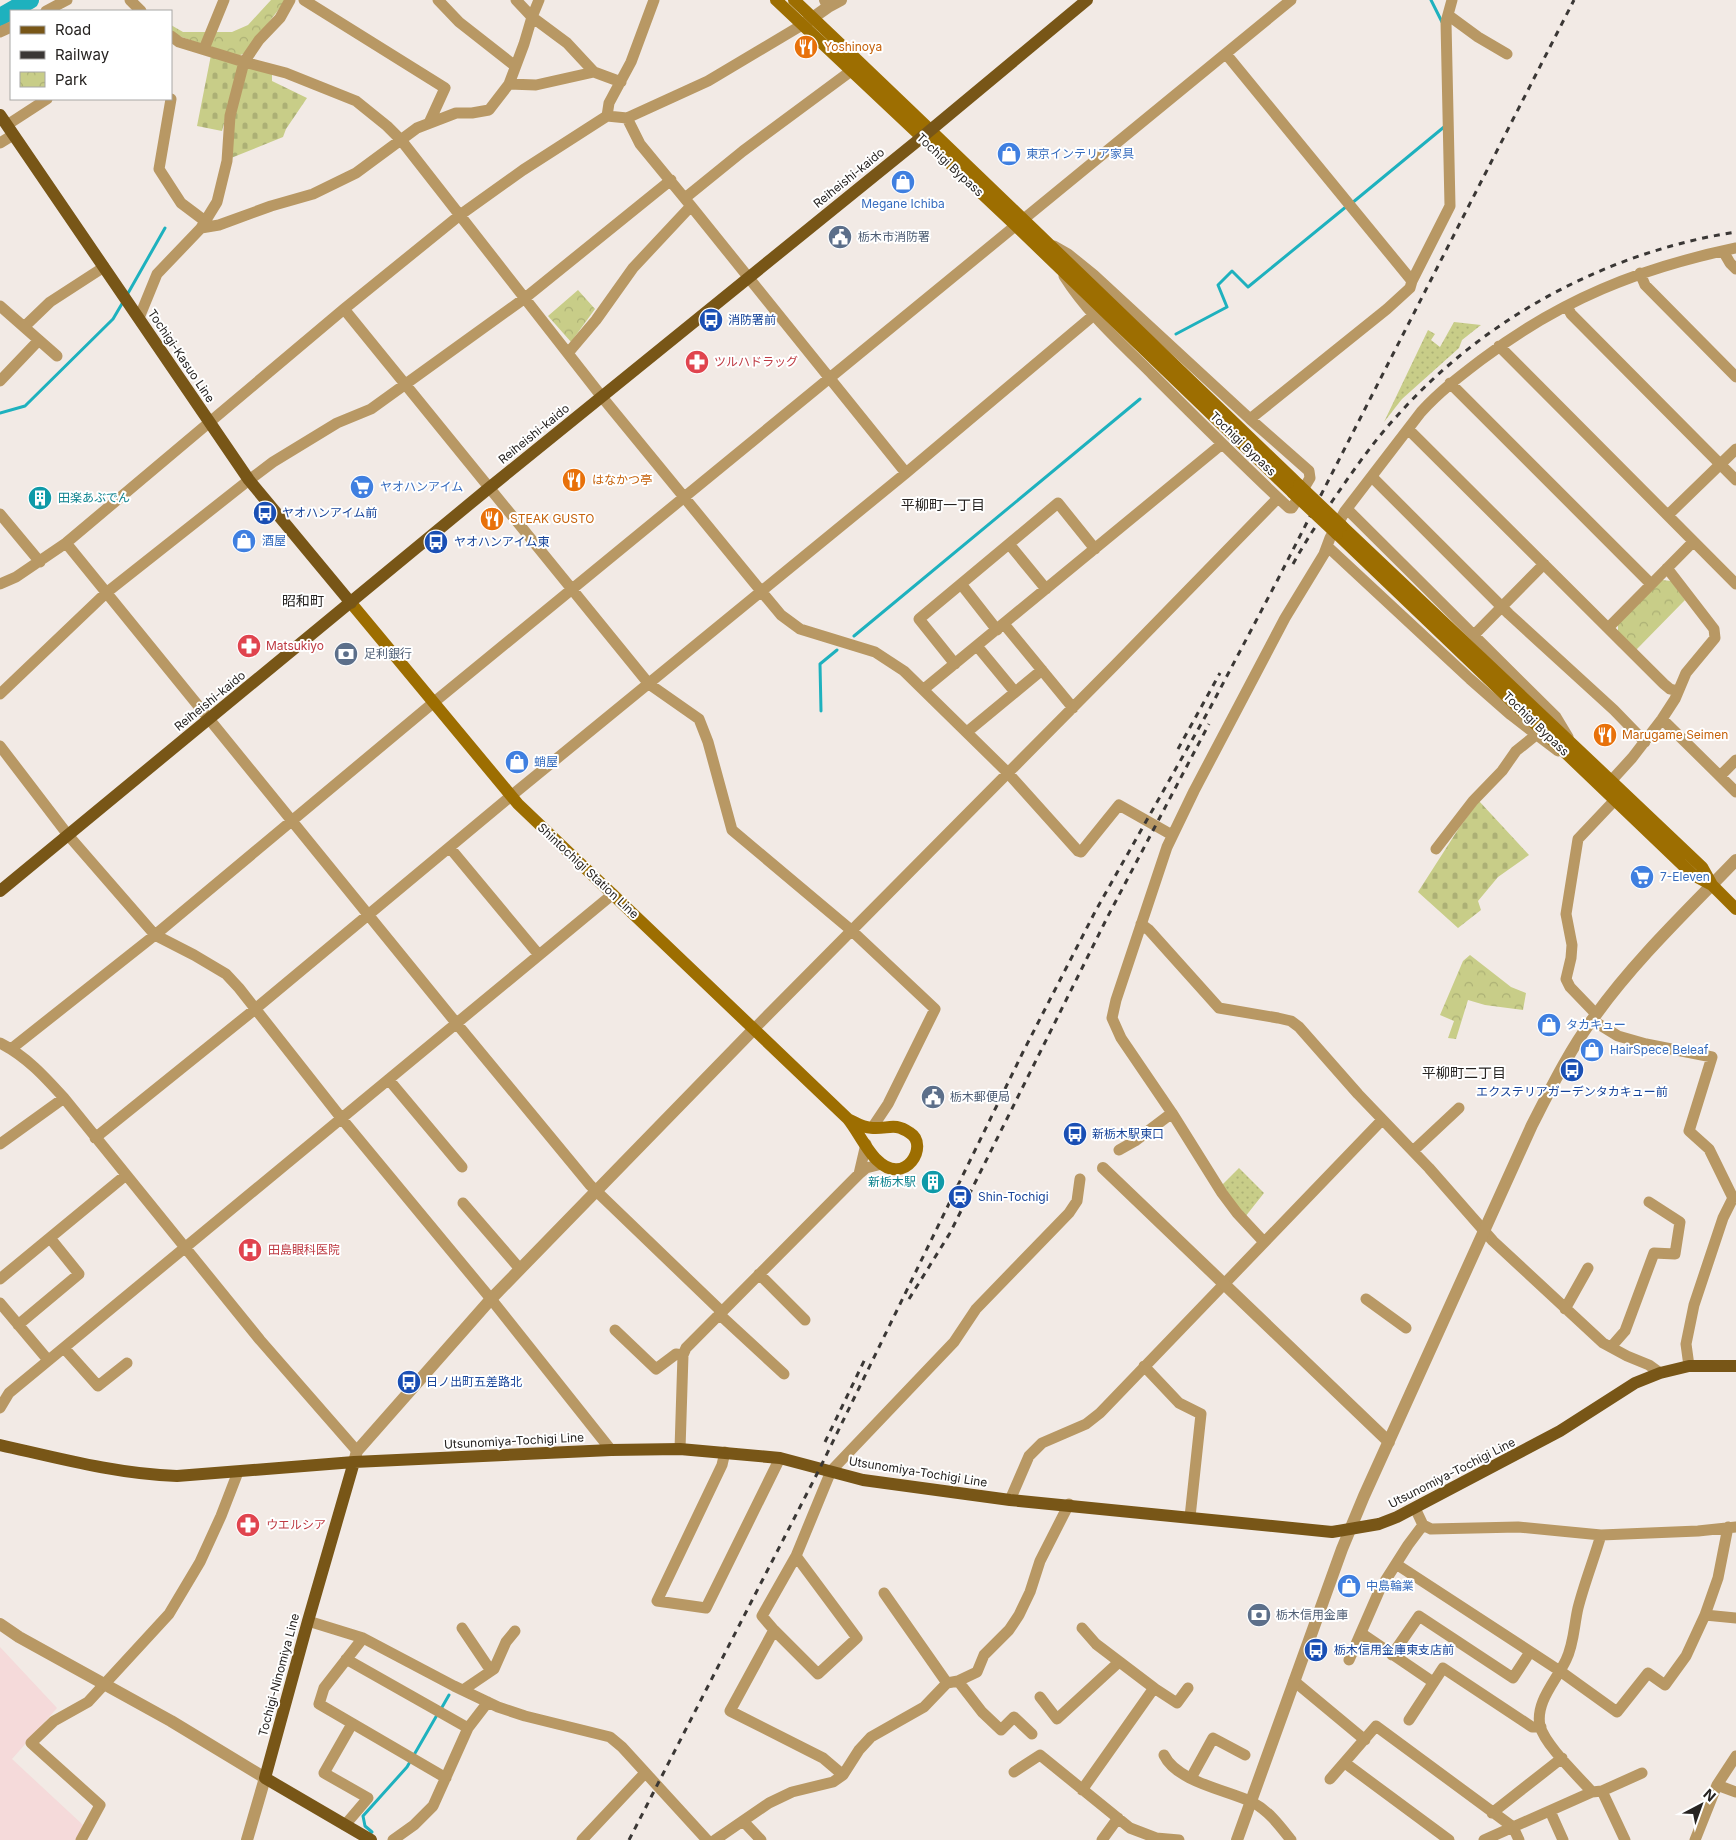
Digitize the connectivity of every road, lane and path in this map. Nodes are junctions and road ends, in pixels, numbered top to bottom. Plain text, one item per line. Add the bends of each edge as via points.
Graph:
1 (67, 0) edge
2 (130, 0) edge
3 (224, 0) edge
4 (290, 0) edge
5 (304, 0) edge
6 (438, 0) edge
7 (516, 0) edge
8 (539, 0) edge
9 (654, 0) edge
10 (776, 0) edge
11 (794, 0) edge
12 (841, 0) edge
13 (1088, 0) edge
14 (1291, 0) edge
15 (1452, 0) edge
16 (826, 4) edge
17 (48, 10) edge
18 (139, 10) edge
19 (1448, 15) junction
20 (532, 17) junction
21 (807, 21) junction
22 (172, 37) edge
23 (204, 49) junction
24 (1226, 54) junction
25 (1507, 54) dead end
26 (244, 62) junction
27 (515, 66) junction
28 (851, 71) junction
29 (594, 72) junction
30 (621, 82) junction
31 (509, 84) junction
32 (44, 100) edge
33 (170, 100) edge
34 (608, 116) junction
35 (627, 118) junction
36 (428, 123) junction
37 (7, 125) edge
38 (926, 134) junction
39 (401, 140) junction
40 (0, 143) edge
41 (670, 180) junction
42 (688, 202) junction
43 (460, 215) junction
44 (1019, 222) junction
45 (203, 225) junction
46 (1046, 242) junction
47 (1736, 248) edge
48 (1723, 251) junction
49 (104, 267) junction
50 (1736, 269) edge
51 (1640, 273) junction
52 (749, 277) junction
53 (1412, 281) junction
54 (525, 298) junction
55 (0, 306) edge
56 (1567, 306) junction
57 (344, 309) junction
58 (1097, 313) junction
59 (139, 318) junction
60 (24, 327) junction
61 (39, 340) junction
62 (1499, 346) junction
63 (568, 353) junction
64 (57, 356) dead end
65 (830, 377) junction
66 (1736, 377) edge
67 (0, 381) edge
68 (1450, 383) junction
69 (405, 384) junction
70 (602, 397) junction
71 (1250, 419) junction
72 (209, 423) junction
73 (1408, 429) junction
74 (1222, 444) junction
75 (1736, 449) edge
76 (1720, 464) junction
77 (906, 472) junction
78 (1372, 477) junction
79 (250, 480) junction
80 (1736, 480) edge
81 (489, 488) junction
82 (1296, 489) junction
83 (684, 497) junction
84 (1278, 498) junction
85 (1347, 509) junction
86 (0, 514) edge
87 (1668, 515) junction
88 (1694, 542) junction
89 (66, 543) junction
90 (1009, 544) junction
91 (1328, 547) junction
92 (1095, 549) junction
93 (40, 562) junction
94 (1544, 564) junction
95 (1667, 568) junction
96 (0, 584) edge
97 (961, 584) junction
98 (1651, 584) junction
99 (1736, 584) edge
100 (572, 589) junction
101 (1046, 589) junction
102 (761, 591) junction
103 (106, 593) junction
104 (350, 603) junction
105 (1502, 606) junction
106 (1000, 627) junction
107 (1608, 628) junction
108 (1474, 635) junction
109 (977, 646) junction
110 (955, 664) junction
111 (1042, 670) junction
112 (649, 684) junction
113 (924, 689) junction
114 (1678, 691) junction
115 (1015, 692) junction
116 (0, 694) edge
117 (433, 703) junction
118 (1073, 708) junction
119 (209, 719) junction
120 (1662, 719) junction
121 (967, 732) junction
122 (1536, 735) junction
123 (1645, 742) junction
124 (0, 746) edge
125 (1570, 750) junction
126 (1736, 760) edge
127 (1008, 773) junction
128 (1720, 776) junction
129 (1611, 781) junction
130 (1736, 792) edge
131 (511, 796) junction
132 (1614, 800) junction
133 (291, 821) junction
134 (68, 835) junction
135 (1172, 835) junction
136 (450, 848) junction
137 (1436, 849) dead end
138 (1736, 860) edge
139 (1712, 885) junction
140 (0, 890) edge
141 (613, 894) junction
142 (1736, 908) edge
143 (368, 915) junction
144 (1142, 924) junction
145 (851, 930) junction
146 (155, 935) junction
147 (539, 955) junction
148 (254, 1010) junction
149 (1594, 1017) junction
150 (457, 1024) junction
151 (754, 1030) junction
152 (0, 1043) edge
153 (11, 1049) junction
154 (389, 1080) junction
155 (64, 1098) junction
156 (888, 1104) junction
157 (1459, 1108) dead end
158 (1172, 1113) junction
159 (848, 1118) junction
160 (342, 1119) junction
161 (1382, 1120) junction
162 (895, 1125) junction
163 (872, 1128) junction
164 (95, 1138) junction
165 (0, 1144) edge
166 (866, 1144) junction
167 (1119, 1150) dead end
168 (1413, 1151) junction
169 (882, 1164) junction
170 (462, 1167) dead end
171 (1103, 1168) dead end
172 (859, 1174) junction
173 (126, 1176) junction
174 (1080, 1179) dead end
175 (596, 1191) junction
176 (1734, 1197) edge
177 (1649, 1202) dead end
178 (462, 1203) dead end
179 (1484, 1231) junction
180 (50, 1238) junction
181 (1264, 1242) junction
182 (185, 1248) junction
183 (1588, 1268) dead end
184 (520, 1269) junction
185 (759, 1274) junction
186 (0, 1279) edge
187 (1223, 1284) junction
188 (491, 1299) junction
189 (1366, 1299) dead end
190 (0, 1303) edge
191 (1565, 1308) junction
192 (720, 1313) junction
193 (805, 1320) dead end
194 (18, 1325) junction
195 (1406, 1328) dead end
196 (615, 1330) dead end
197 (1611, 1347) junction
198 (64, 1348) junction
199 (683, 1355) junction
200 (48, 1360) junction
201 (127, 1363) dead end
202 (1144, 1366) junction
203 (1689, 1366) junction
204 (1736, 1366) edge
205 (1660, 1372) junction
206 (784, 1374) dead end
207 (4, 1390) edge
208 (0, 1408) edge
209 (1389, 1442) junction
210 (0, 1445) edge
211 (680, 1449) junction
212 (611, 1450) junction
213 (725, 1452) junction
214 (356, 1457) junction
215 (780, 1458) junction
216 (831, 1471) junction
217 (238, 1472) junction
218 (1010, 1500) junction
219 (1068, 1504) junction
220 (1415, 1508) junction
221 (1190, 1517) junction
222 (1424, 1525) junction
223 (1732, 1527) edge
224 (1351, 1529) junction
225 (1602, 1535) junction
226 (796, 1556) junction
227 (1396, 1564) junction
228 (884, 1593) dead end
229 (1704, 1615) junction
230 (1736, 1618) edge
231 (308, 1621) junction
232 (0, 1624) edge
233 (462, 1628) dead end
234 (1082, 1628) dead end
235 (774, 1630) junction
236 (515, 1631) dead end
237 (1361, 1633) junction
238 (363, 1638) junction
239 (1530, 1652) junction
240 (1392, 1655) junction
241 (346, 1659) junction
242 (1349, 1660) dead end
243 (1119, 1662) junction
244 (491, 1671) junction
245 (1560, 1671) junction
246 (1294, 1681) junction
247 (953, 1682) junction
248 (1433, 1682) junction
249 (105, 1683) junction
250 (1154, 1688) junction
251 (1188, 1688) dead end
252 (463, 1690) junction
253 (1040, 1697) dead end
254 (488, 1702) junction
255 (1409, 1720) dead end
256 (352, 1724) junction
257 (1540, 1726) junction
258 (468, 1728) junction
259 (1032, 1734) dead end
260 (1365, 1740) junction
261 (1245, 1754) dead end
262 (1164, 1756) dead end
263 (1736, 1756) edge
264 (1562, 1758) junction
265 (1345, 1763) junction
266 (1014, 1772) dead end
267 (645, 1773) junction
268 (1642, 1773) dead end
269 (843, 1775) junction
270 (265, 1778) junction
271 (446, 1778) junction
272 (1191, 1778) junction
273 (1330, 1779) dead end
274 (1717, 1785) junction
275 (1082, 1790) junction
276 (1597, 1791) junction
277 (1736, 1792) edge
278 (1251, 1802) junction
279 (1550, 1811) junction
280 (1492, 1813) junction
281 (1118, 1818) junction
282 (743, 1821) junction
283 (345, 1825) junction
284 (1513, 1827) junction
285 (367, 1838) edge
286 (1156, 1839) edge
287 (81, 1840) edge
288 (247, 1840) edge
289 (393, 1840) edge
290 (582, 1840) edge
291 (707, 1840) edge
292 (715, 1840) edge
293 (761, 1840) edge
294 (1102, 1840) edge
295 (1179, 1840) edge
296 (1237, 1840) edge
297 (1292, 1840) edge
298 (1449, 1840) edge
299 (1484, 1840) edge
300 (1519, 1840) edge
301 (1563, 1840) edge
302 (1625, 1840) edge
303 (1695, 1840) edge

1 - 17 street
2 - 18 street
3 - 23 street
4 - 26 street via 280,18
5 - 36 street via 445,88
6 - 27 street via 459,22
7 - 20 street
8 - 20 street
9 - 30 street
10 - 21 main road, Tochigi Bypass
11 - 21 main road, Tochigi Bypass
12 - 16 street
13 - 38 main road, Reiheishi-kaido
14 - 24 street
15 - 19 street
16 - 21 street
19 - 25 street
19 - 53 street via 1450,206
20 - 27 street
20 - 29 street via 567,43
21 - 28 main road, Tochigi Bypass
21 - 35 street via 708,81
21 - 38 main road, Tochigi Bypass
22 - 23 street
23 - 26 street
24 - 44 street
24 - 53 street
26 - 39 street via 286,73 356,101
26 - 45 street via 230,116 228,161 217,202
27 - 31 street
28 - 38 main road, Tochigi Bypass
28 - 42 street via 743,151
29 - 30 street
29 - 31 street via 536,85
30 - 34 street
31 - 36 street via 489,110 456,113
32 - 37 street
33 - 45 street via 160,170 181,203
34 - 35 street
34 - 43 street
35 - 41 street via 640,144
36 - 39 street
37 - 40 street
37 - 49 main road, Tochigi-Kasuo Line
38 - 44 main road, Tochigi Bypass
38 - 52 main road, Reiheishi-kaido
39 - 43 street
39 - 45 street via 356,173 313,194 219,225
41 - 42 street
41 - 54 street
42 - 52 street
42 - 63 street
43 - 54 street
43 - 57 street
44 - 46 main road, Tochigi Bypass
44 - 58 main road, Tochigi Bypass
44 - 65 street
45 - 59 street via 157,274
46 - 71 street via 1068,254 1094,275
46 - 82 main road, Tochigi Bypass
47 - 48 street
48 - 50 street
48 - 51 street
49 - 59 main road, Tochigi-Kasuo Line
49 - 60 street via 50,302
51 - 56 street
51 - 66 street via 1645,285
52 - 65 street
52 - 70 main road, Reiheishi-kaido
53 - 71 street via 1406,293
54 - 63 street
54 - 69 street
55 - 60 street
56 - 62 street
56 - 76 street via 1571,314
57 - 69 street
57 - 72 street
58 - 74 street via 1130,352
58 - 77 street
58 - 82 main road, Tochigi Bypass
59 - 72 main road, Tochigi-Kasuo Line
60 - 61 street
61 - 64 street
61 - 67 street
62 - 68 street
62 - 87 street
63 - 70 street
65 - 77 street
65 - 83 street
68 - 73 street
68 - 98 street
69 - 79 street via 371,410 337,423
69 - 81 street
70 - 81 main road, Reiheishi-kaido
70 - 83 street
71 - 84 street via 1311,475 1292,508
72 - 79 main road, Tochigi-Kasuo Line
72 - 89 street
73 - 78 street
73 - 94 street
74 - 84 street
74 - 92 street
75 - 76 street
76 - 80 street
76 - 87 street
77 - 102 street
78 - 85 street
78 - 105 street
79 - 103 street
79 - 104 main road, Tochigi-Kasuo Line
81 - 100 street
81 - 104 main road, Reiheishi-kaido
82 - 125 main road, Tochigi Bypass, bridge
83 - 100 street
83 - 102 street
84 - 118 street
85 - 91 street
85 - 108 street
86 - 93 street
87 - 88 street
88 - 95 street
88 - 99 street
89 - 93 street
89 - 103 street
90 - 92 street via 1058,503
90 - 97 street
90 - 101 street
91 - 122 street via 1470,679
91 - 135 street via 1285,618
92 - 101 street
93 - 96 street
94 - 105 street
94 - 107 street
95 - 98 street
95 - 114 street via 1715,633 1712,644 1686,673
97 - 106 street
97 - 110 street via 919,619
98 - 107 street
100 - 112 street
100 - 117 street
101 - 106 street
102 - 112 street
102 - 113 street via 781,615 800,630 875,652 894,663
103 - 116 street
103 - 119 street
104 - 117 main road, Shintochigi Station Line
104 - 119 main road, Reiheishi-kaido
105 - 108 street
105 - 123 street
106 - 109 street
106 - 111 street
107 - 114 street via 1664,684
108 - 125 street via 1556,717
109 - 110 street
109 - 115 street
110 - 113 street
111 - 115 street
111 - 118 street
112 - 131 street
112 - 145 street via 699,719 732,830
113 - 121 street
114 - 120 street
115 - 121 street
117 - 131 main road, Shintochigi Station Line
117 - 133 street
118 - 127 street
119 - 133 street
119 - 134 main road, Reiheishi-kaido
120 - 123 street
120 - 128 street
121 - 127 street
122 - 125 street via 1552,747
122 - 137 street via 1516,751
123 - 129 street
124 - 134 street
125 - 129 main road, Tochigi Bypass
125 - 132 main road, Tochigi Bypass
126 - 128 street
127 - 135 street via 1078,851 1081,852 1119,805
127 - 145 street
128 - 130 street
129 - 139 main road, Tochigi Bypass via 1702,867
131 - 136 street
131 - 141 main road, Shintochigi Station Line
132 - 139 main road, Tochigi Bypass via 1693,876
132 - 149 street via 1578,839 1566,914 1572,946 1566,979
133 - 143 street
133 - 146 street
134 - 140 main road, Reiheishi-kaido
134 - 146 street
135 - 144 street
136 - 143 street
136 - 147 street
138 - 139 street
139 - 142 main road, Tochigi Bypass
139 - 149 street via 1653,947
141 - 147 street
141 - 151 main road, Shintochigi Station Line
143 - 148 street
143 - 150 street
144 - 158 street via 1121,1002 1112,1014 1114,1025
144 - 161 street via 1219,1008 1291,1021 1299,1027
145 - 151 street
145 - 156 street via 935,1009
146 - 148 street via 226,974
146 - 153 street
147 - 150 street
148 - 160 street
148 - 164 street
149 - 176 street via 1618,1036 1712,1057 1689,1131 1708,1149
149 - 179 street via 1532,1125
150 - 154 street
150 - 175 street
151 - 159 main road, Shintochigi Station Line
151 - 175 street
152 - 153 street
153 - 155 street via 40,1071
154 - 160 street
154 - 170 street
155 - 164 street
155 - 165 street
156 - 162 street via 887,1114
156 - 163 street
157 - 168 street
158 - 167 street
158 - 181 street via 1222,1193
159 - 163 main road
159 - 166 main road
160 - 182 street
160 - 188 street
161 - 168 street
161 - 181 street
162 - 163 main road
162 - 169 main road via 917,1139 918,1149 905,1168 892,1169
164 - 173 street
166 - 169 main road
166 - 172 street
168 - 179 street
169 - 172 street via 866,1168
171 - 187 street
172 - 185 street
173 - 180 street
173 - 182 street
174 - 216 street via 1078,1197 1069,1213 976,1309 954,1342
175 - 184 street
175 - 192 street
176 - 203 street via 1694,1305 1686,1344
177 - 197 street via 1680,1222 1675,1254 1654,1253 1625,1331
178 - 184 street
179 - 191 street
179 - 209 street
180 - 186 street
180 - 194 street via 80,1274
181 - 187 street
182 - 198 street
182 - 214 street
183 - 191 street
184 - 188 street
185 - 192 street
185 - 193 street
187 - 202 street
187 - 209 street
188 - 212 street
188 - 214 street
189 - 195 street
190 - 194 street
191 - 197 street
192 - 199 street
192 - 206 street
194 - 200 street
196 - 199 street via 656,1369 676,1354
197 - 205 street
198 - 200 street
198 - 201 street via 98,1386
199 - 211 street
200 - 207 street
202 - 218 street via 1086,1424 1042,1443 1029,1456
202 - 221 street via 1180,1402 1201,1414
203 - 204 main road, Utsunomiya-Tochigi Line
203 - 205 main road, Utsunomiya-Tochigi Line
205 - 220 main road, Utsunomiya-Tochigi Line via 1635,1383 1552,1436
207 - 208 street
209 - 224 street
210 - 217 main road, Utsunomiya-Tochigi Line via 148,1475
211 - 212 main road, Utsunomiya-Tochigi Line
211 - 213 main road, Utsunomiya-Tochigi Line
212 - 214 main road, Utsunomiya-Tochigi Line
213 - 215 main road, Utsunomiya-Tochigi Line
213 - 215 street via 657,1601 706,1608
214 - 217 main road, Utsunomiya-Tochigi Line
214 - 231 main road, Tochigi-Ninomiya Line
215 - 216 main road, Utsunomiya-Tochigi Line
216 - 218 main road, Utsunomiya-Tochigi Line via 863,1480
216 - 226 street
217 - 249 street via 200,1562 168,1614
218 - 219 main road, Utsunomiya-Tochigi Line
219 - 221 main road, Utsunomiya-Tochigi Line
219 - 247 street via 1040,1561 1020,1615 984,1655 978,1672
220 - 222 street
220 - 224 main road, Utsunomiya-Tochigi Line via 1379,1524
221 - 224 main road, Utsunomiya-Tochigi Line via 1332,1532
222 - 225 street via 1431,1529 1518,1527
222 - 227 street
223 - 225 street
223 - 229 street
224 - 246 street
225 - 245 street via 1578,1608 1567,1659
226 - 235 street via 762,1616
226 - 235 street via 857,1638 818,1674
227 - 237 street via 1380,1589
227 - 239 street
228 - 247 street
229 - 230 street
229 - 245 street via 1686,1656 1665,1685 1648,1673 1617,1712
231 - 238 street
231 - 270 main road, Tochigi-Ninomiya Line
232 - 249 street
233 - 244 street
234 - 243 street
235 - 269 street via 730,1711 823,1758
236 - 244 street
237 - 240 street
237 - 242 street
238 - 241 street
238 - 252 street
239 - 240 street via 1513,1678 1419,1616
239 - 245 street
240 - 248 street
241 - 256 street via 324,1688 319,1704
241 - 258 street
243 - 250 street
243 - 253 street via 1057,1719
244 - 252 street
245 - 257 street via 1541,1706
246 - 260 street
246 - 278 street
247 - 259 street via 1001,1730 1014,1717
247 - 269 street via 924,1707 871,1737
248 - 255 street
248 - 257 street via 1443,1668 1532,1727
249 - 270 street
249 - 287 street via 88,1702 54,1721 31,1743 100,1805
250 - 251 street via 1177,1703
250 - 275 street
252 - 254 street
254 - 258 street
254 - 267 street via 525,1716 610,1737
256 - 271 street
256 - 283 street via 324,1773 368,1798
257 - 264 street
258 - 271 street
260 - 265 street
260 - 280 street via 1376,1726
261 - 272 street via 1213,1738
262 - 272 street via 1168,1764
263 - 274 street
264 - 276 street
264 - 280 street
265 - 273 street
265 - 298 street
266 - 275 street via 1040,1755
267 - 290 street
267 - 291 street
268 - 276 street
269 - 282 street via 833,1782 792,1792 768,1803
270 - 283 main road
270 - 288 street
271 - 289 street via 433,1806
272 - 278 street
274 - 277 street
274 - 303 street
275 - 281 street
276 - 279 street
276 - 302 street
278 - 296 street
278 - 297 street via 1265,1810
279 - 284 street
279 - 301 street
280 - 284 street
281 - 286 street via 1130,1828
281 - 294 street
282 - 292 street
282 - 293 street
283 - 285 main road
284 - 299 street
284 - 300 street
286 - 295 street

